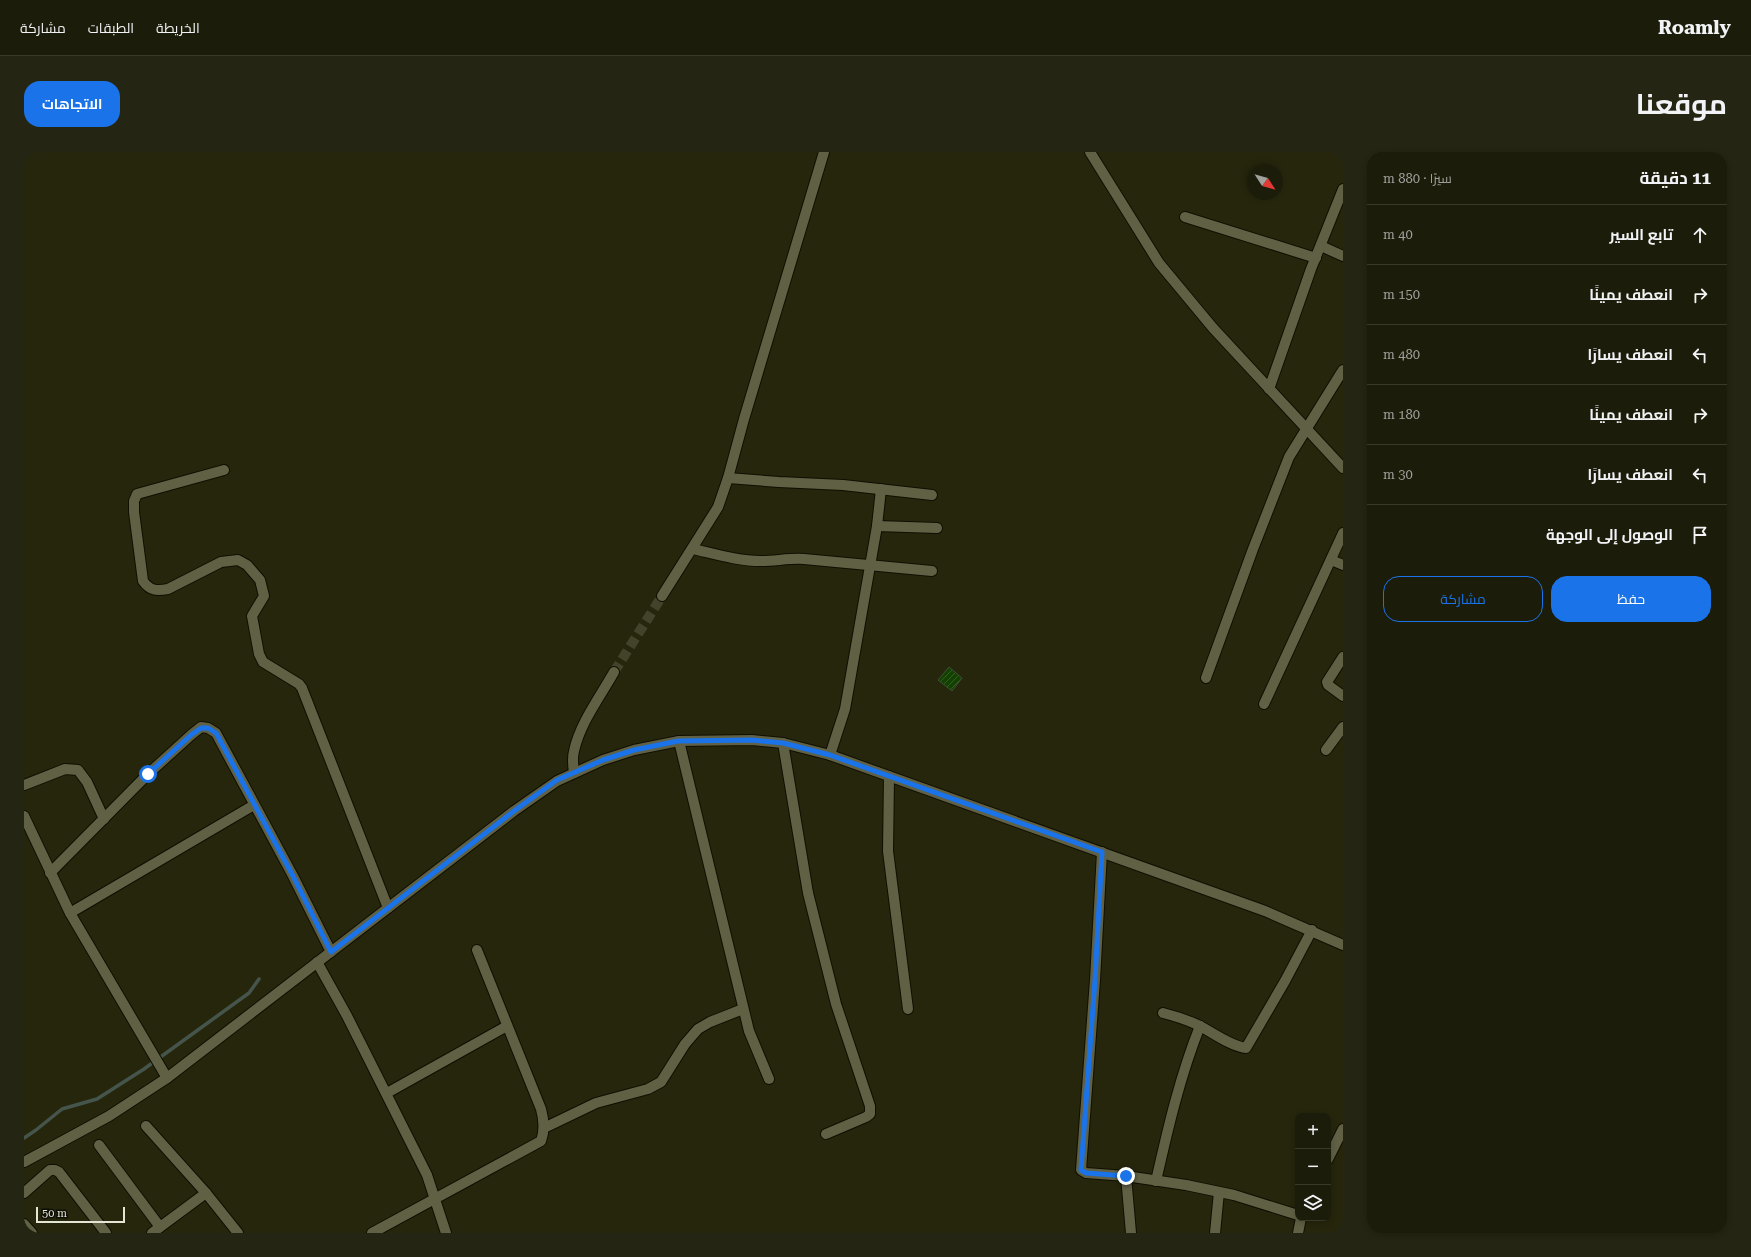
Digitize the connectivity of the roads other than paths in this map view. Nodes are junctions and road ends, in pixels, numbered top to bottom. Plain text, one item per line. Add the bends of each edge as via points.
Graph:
1 (824, 152) edge
2 (1090, 152) edge
3 (1343, 189) edge
4 (1185, 217) dead end
5 (1321, 246) junction
6 (1343, 256) edge
7 (1316, 258) junction
8 (1343, 370) edge
9 (1269, 389) junction
10 (1306, 428) junction
11 (1343, 468) edge
12 (224, 470) dead end
13 (728, 478) junction
14 (881, 489) junction
15 (932, 495) dead end
16 (877, 526) junction
17 (937, 528) dead end
18 (1343, 533) edge
19 (693, 549) junction
20 (1331, 560) junction
21 (870, 565) junction
22 (1343, 565) edge
23 (932, 571) dead end
24 (662, 596) tunnel mouth
25 (1343, 657) edge
26 (614, 672) tunnel mouth
27 (1206, 678) dead end
28 (1343, 696) edge
29 (1264, 704) dead end
30 (1343, 727) edge
31 (678, 741) junction
32 (783, 743) junction
33 (1326, 750) dead end
34 (830, 755) junction
35 (574, 773) junction
36 (889, 776) junction
37 (24, 785) edge
38 (254, 805) junction
39 (24, 816) edge
40 (104, 819) junction
41 (1102, 852) junction
42 (50, 873) junction
43 (388, 908) junction
44 (70, 913) junction
45 (1312, 930) junction
46 (1343, 945) edge
47 (477, 950) dead end
48 (331, 952) junction
49 (317, 962) junction
50 (743, 1009) junction
51 (908, 1009) dead end
52 (1163, 1012) dead end
53 (507, 1026) junction
54 (1200, 1026) junction
55 (167, 1078) junction
56 (769, 1079) dead end
57 (386, 1093) junction
58 (146, 1126) dead end
59 (544, 1128) junction
60 (1343, 1129) edge
61 (826, 1134) dead end
62 (99, 1145) dead end
63 (1331, 1153) edge
64 (24, 1162) edge
65 (1126, 1176) junction
66 (1156, 1181) junction
67 (1219, 1192) junction
68 (24, 1193) edge
69 (206, 1193) junction
70 (436, 1198) junction
71 (1295, 1215) edge
72 (1300, 1221) edge
73 (24, 1224) edge
74 (156, 1230) edge
75 (235, 1232) edge
76 (32, 1233) edge
77 (106, 1233) edge
78 (372, 1233) edge
79 (446, 1233) edge
80 (1131, 1233) edge
81 (1215, 1233) edge
82 (1298, 1233) edge

1 - 13 street
2 - 9 street via 1159,263 1212,328
3 - 5 street
4 - 7 street
5 - 6 street
5 - 7 street
7 - 9 street via 1280,352
8 - 10 street
9 - 10 street
10 - 11 street
10 - 27 street via 1289,457
12 - 43 street via 137,494 134,512 143,581 147,587 159,590 221,562 238,560 247,565 260,580 264,596 252,616 259,654 263,662 302,688
13 - 14 street
13 - 19 street via 718,507
14 - 15 street
14 - 16 street
16 - 17 street
16 - 21 street
18 - 20 street
19 - 21 street via 744,560 790,558
19 - 24 street
20 - 22 street
20 - 29 street
21 - 23 street
21 - 34 street via 845,709
25 - 28 street via 1327,682
26 - 35 street via 578,738 573,759
30 - 33 street
31 - 32 street via 752,740
31 - 35 street via 634,750
31 - 50 street
32 - 34 street
32 - 61 street via 808,893 836,1004 870,1106 870,1114 866,1117
34 - 36 street
35 - 43 street via 557,780 536,794
36 - 41 street
36 - 51 street via 888,851
37 - 40 street via 65,770 78,770 87,782
38 - 40 street via 216,733 208,728 201,728
38 - 44 street
38 - 48 street
39 - 42 street
40 - 42 street
41 - 45 street
41 - 65 street via 1081,1170 1086,1173
42 - 44 street
43 - 48 street
44 - 55 street
45 - 46 street
45 - 54 street via 1286,981 1246,1048 1211,1034
47 - 53 street
48 - 49 street
49 - 55 street
49 - 57 street
50 - 56 street via 749,1031
50 - 59 street via 698,1029 685,1044 661,1082 648,1089 596,1103
52 - 54 street
53 - 57 street
53 - 59 street via 541,1109
54 - 66 street via 1172,1110
55 - 64 street via 108,1116
57 - 70 street via 428,1175
58 - 69 street
59 - 70 street via 541,1141
60 - 63 street
62 - 74 street
65 - 66 street
65 - 80 street
66 - 67 street
67 - 71 street
67 - 81 street
68 - 77 street via 50,1170 55,1170
69 - 74 street
69 - 75 street
70 - 78 street
70 - 79 street
72 - 82 street
73 - 76 street

